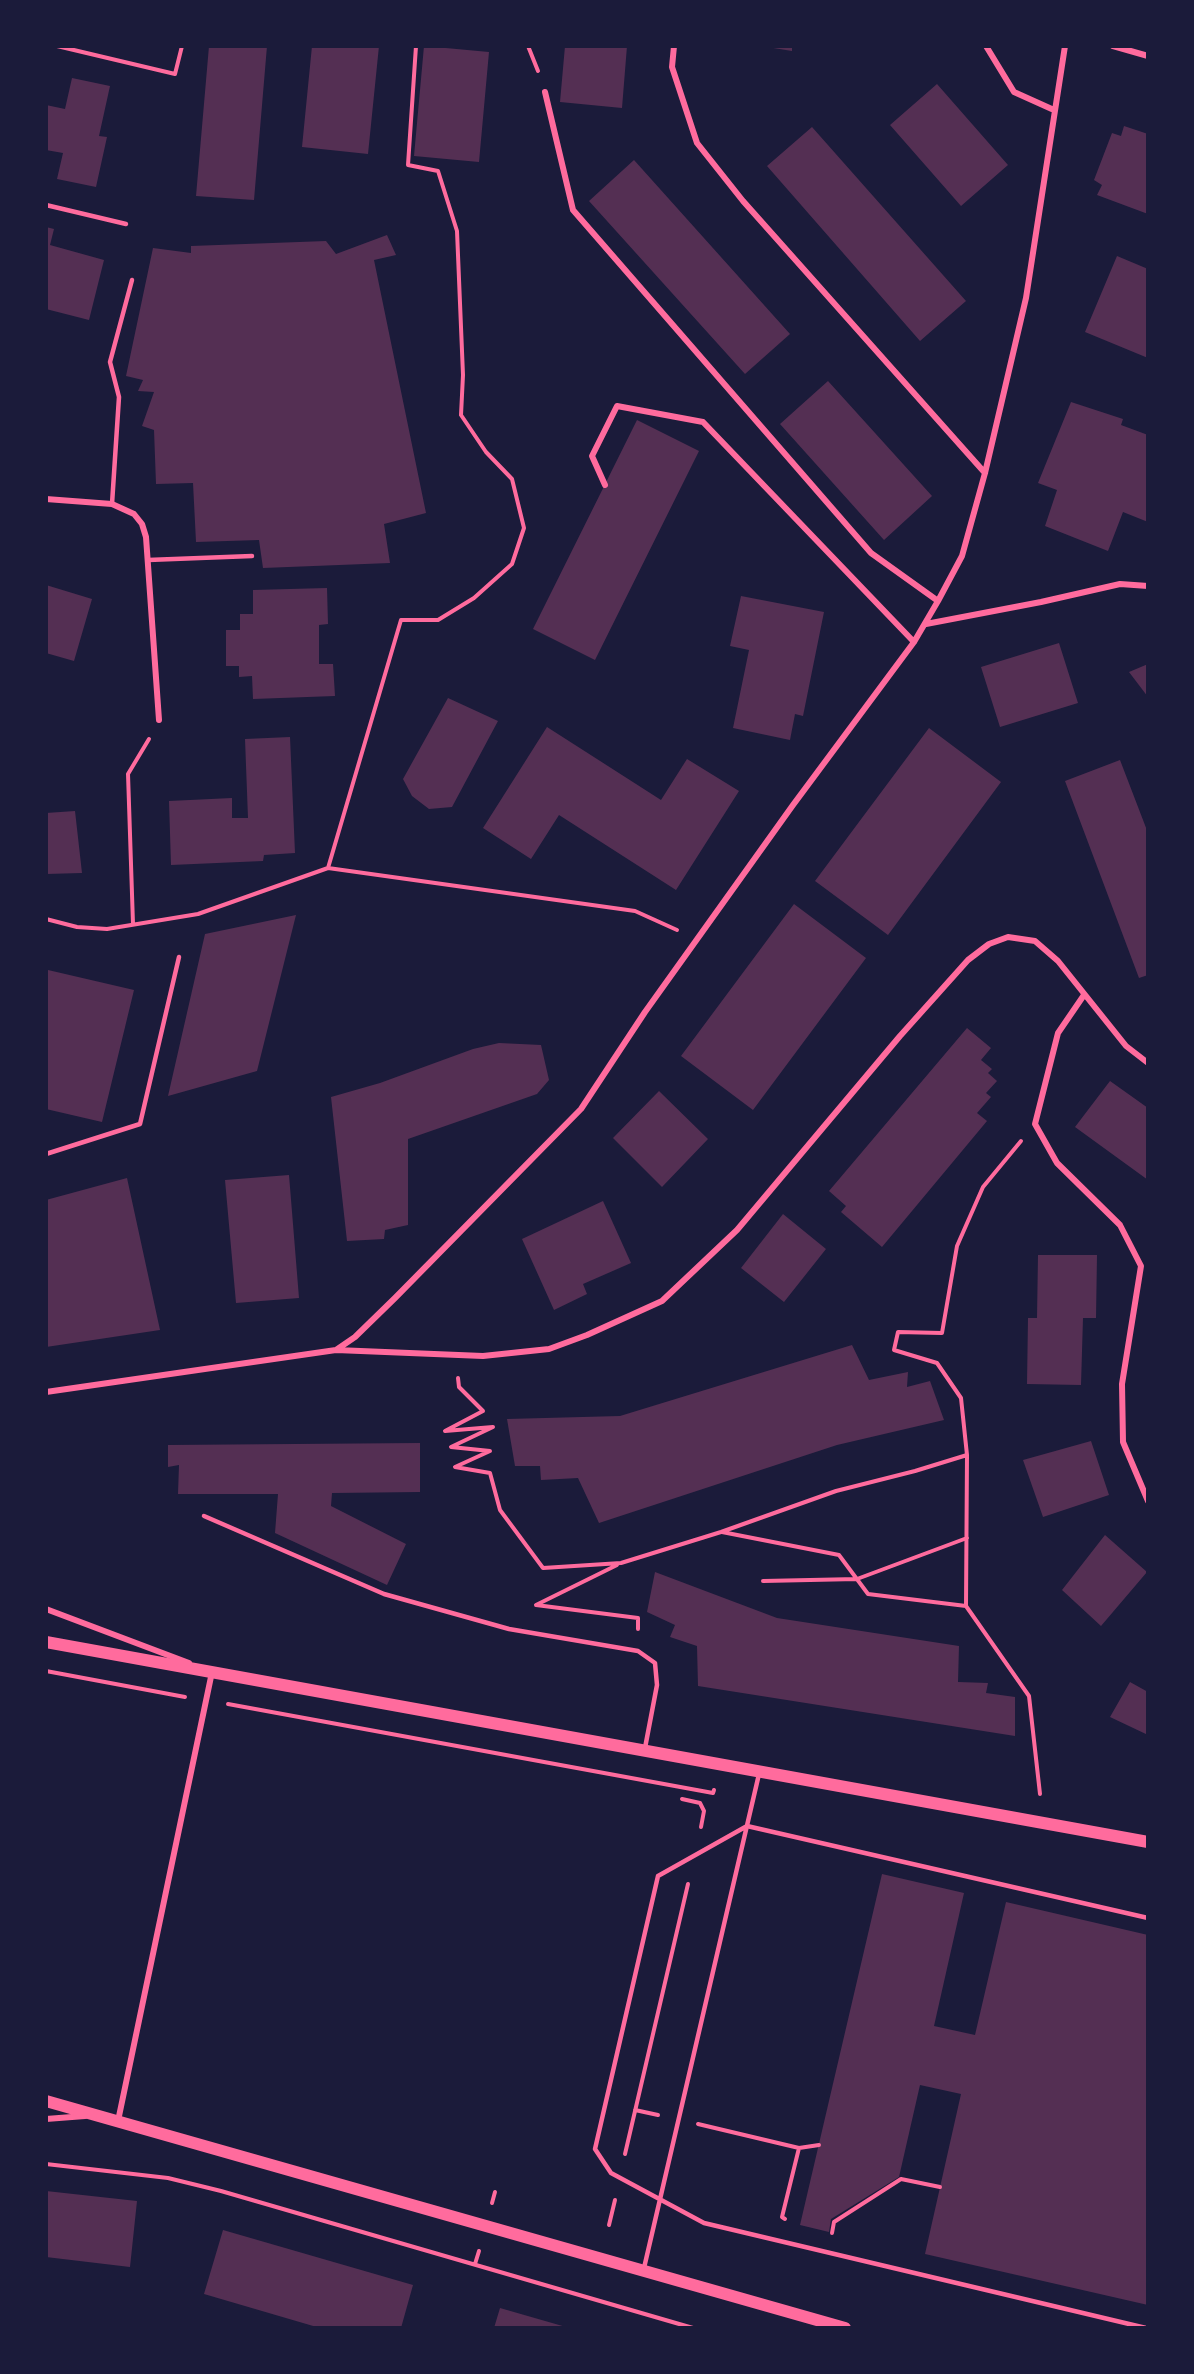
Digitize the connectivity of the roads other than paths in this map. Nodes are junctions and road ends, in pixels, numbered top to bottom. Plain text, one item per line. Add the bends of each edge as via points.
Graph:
1 (674, 46) edge
2 (986, 46) edge
3 (1065, 46) edge
4 (1113, 46) edge
5 (1148, 56) edge
6 (545, 92) dead end
7 (1054, 110) junction
8 (46, 205) edge
9 (126, 224) dead end
10 (132, 280) dead end
11 (985, 473) junction
12 (605, 484) dead end
13 (46, 500) edge
14 (112, 504) junction
15 (252, 556) dead end
16 (148, 560) junction
17 (1148, 586) edge
18 (938, 601) junction
19 (926, 624) junction
20 (914, 642) junction
21 (159, 720) road end
22 (179, 957) dead end
23 (1084, 995) junction
24 (1148, 1063) edge
25 (46, 1154) edge
26 (336, 1350) junction
27 (46, 1392) edge
28 (1148, 1501) edge
29 (204, 1516) dead end
30 (46, 1609) edge
31 (46, 1642) edge
32 (212, 1672) junction
33 (645, 1750) junction
34 (759, 1771) junction
35 (747, 1826) junction
36 (1148, 1842) edge
37 (1148, 1918) edge
38 (46, 2101) edge
39 (97, 2115) junction
40 (46, 2119) edge
41 (118, 2121) junction
42 (660, 2200) junction
43 (644, 2270) junction
44 (845, 2328) edge
45 (1146, 2328) edge

1 - 11 street via 672,67 697,143 743,201
2 - 7 street via 1014,92
3 - 7 street
4 - 5 street
6 - 18 street via 573,210 871,553
7 - 11 street via 1026,298
8 - 9 lane
10 - 14 lane via 110,362 119,397
11 - 18 street via 962,556
12 - 20 street via 592,456 617,406 703,422
13 - 14 street
14 - 16 street via 134,514 142,524
15 - 16 lane
16 - 21 street
17 - 19 street via 1120,584
18 - 19 street
19 - 20 street
20 - 26 street via 697,939 581,1109 387,1306
22 - 25 lane via 140,1124
23 - 24 street via 1126,1046
23 - 26 street via 1058,961 1035,942 1008,937 989,944 968,960 907,1028 737,1230 662,1301 549,1349 483,1356
23 - 28 street via 1059,1033 1035,1124 1057,1163 1120,1225 1140,1266 1122,1384 1123,1442
26 - 27 street
29 - 33 lane via 384,1594 509,1629 638,1651 655,1663 657,1684
30 - 32 street
31 - 32 main road
32 - 33 main road
32 - 41 street
33 - 34 main road
34 - 35 lane
34 - 36 main road
35 - 37 lane
35 - 42 lane
35 - 42 lane via 658,1876 595,2149 611,2173
38 - 39 main road
39 - 40 street
39 - 41 main road
41 - 43 main road
42 - 43 lane
42 - 45 lane via 704,2223
43 - 44 main road

